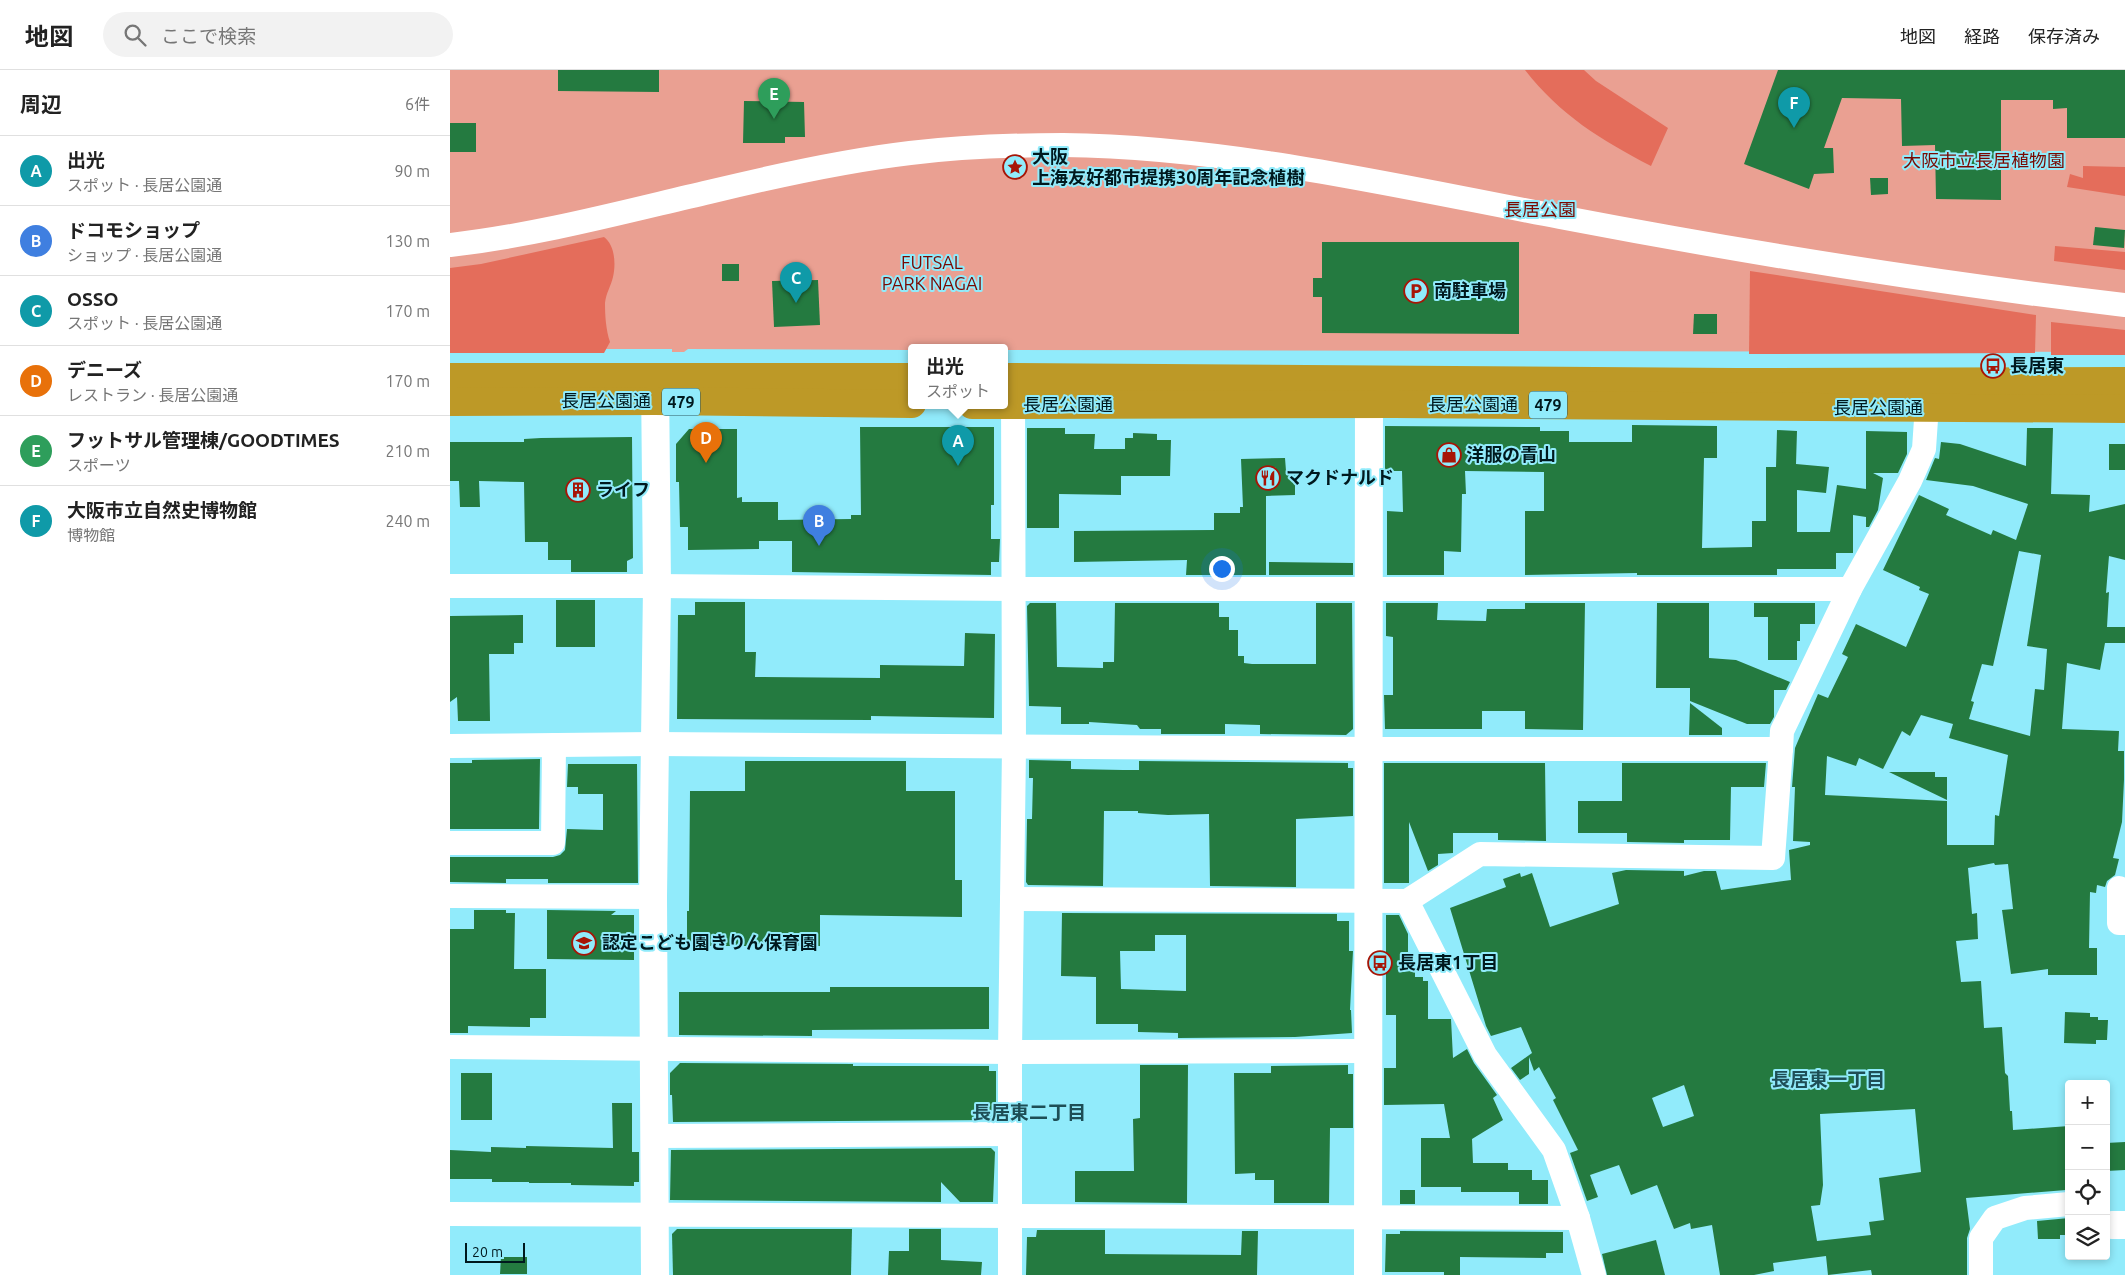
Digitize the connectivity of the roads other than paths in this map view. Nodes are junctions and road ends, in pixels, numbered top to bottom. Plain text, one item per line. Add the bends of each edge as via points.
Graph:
1 (450, 246) edge
2 (2125, 305) edge
3 (908, 376) edge
4 (450, 377) edge
5 (1008, 377) edge
6 (2125, 381) edge
7 (655, 390) junction
8 (1369, 392) junction
9 (1928, 394) junction
10 (450, 402) edge
11 (908, 404) edge
12 (1008, 405) edge
13 (1012, 405) junction
14 (2125, 409) edge
15 (450, 586) edge
16 (657, 586) junction
17 (1370, 588) junction
18 (1014, 589) junction
19 (1850, 589) junction
20 (654, 744) junction
21 (554, 745) junction
22 (450, 746) edge
23 (1014, 746) junction
24 (1368, 748) junction
25 (1781, 749) junction
26 (450, 843) edge
27 (2119, 888) dead end
28 (450, 896) edge
29 (653, 898) junction
30 (1012, 899) junction
31 (1369, 900) junction
32 (1407, 901) junction
33 (2125, 923) edge
34 (450, 1048) edge
35 (655, 1048) junction
36 (1369, 1051) junction
37 (1010, 1052) junction
38 (1010, 1134) junction
39 (654, 1136) junction
40 (2065, 1204) edge
41 (450, 1214) edge
42 (656, 1215) junction
43 (1011, 1216) junction
44 (1368, 1217) junction
45 (1578, 1218) junction
46 (656, 1275) edge
47 (1010, 1275) edge
48 (1368, 1275) edge
49 (1594, 1275) edge
50 (1981, 1275) edge

1 - 2 street via 564,227 714,190 911,153 1059,145 1120,147 1201,154 1384,181 1716,247
3 - 7 highway, 長居公園通 / 479
4 - 7 highway, 長居公園通 / 479
5 - 8 highway, 長居公園通 / 479
5 - 13 street
6 - 9 highway, 長居公園通 / 479
7 - 10 highway, 長居公園通 / 479
7 - 11 highway, 長居公園通 / 479
7 - 16 street
8 - 9 highway, 長居公園通 / 479 via 1736,382
8 - 13 highway, 長居公園通 / 479
8 - 17 street
9 - 14 highway, 長居公園通 / 479
9 - 19 street via 1924,449 1910,481
12 - 13 highway, 長居公園通 / 479
13 - 18 street
15 - 16 street
16 - 18 street
16 - 20 street
17 - 18 street
17 - 19 street
17 - 24 street
18 - 23 street
19 - 25 street via 1782,732
20 - 21 street
20 - 23 street
20 - 29 street
21 - 22 street
21 - 26 street via 553,843
23 - 24 street
23 - 30 street
24 - 25 street
24 - 31 street
25 - 32 street via 1773,858 1480,854
27 - 33 street via 2119,923
28 - 29 street
29 - 35 street
30 - 31 street
30 - 37 street
31 - 32 street
31 - 36 street
32 - 45 street via 1485,1055 1554,1150
34 - 35 street
35 - 37 street
35 - 39 street
36 - 37 street
36 - 44 street
37 - 38 street
38 - 39 street
38 - 43 street
39 - 42 street
40 - 50 street via 2025,1208 1995,1218 1981,1238
41 - 42 street
42 - 43 street
42 - 46 street
43 - 44 street
43 - 47 street
44 - 45 street
44 - 48 street
45 - 49 street

